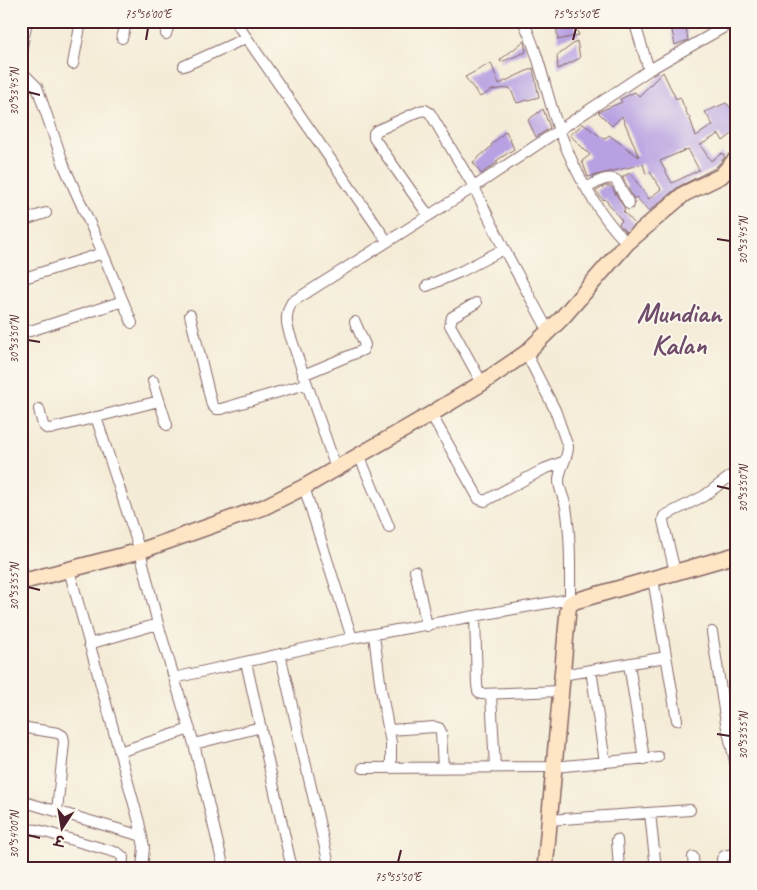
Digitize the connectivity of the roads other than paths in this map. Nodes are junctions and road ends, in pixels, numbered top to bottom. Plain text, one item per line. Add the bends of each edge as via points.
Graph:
1 (81, 21) edge
2 (127, 21) edge
3 (170, 21) edge
4 (235, 21) edge
5 (523, 21) edge
6 (634, 21) edge
7 (735, 21) edge
8 (25, 22) edge
9 (166, 34) dead end
10 (122, 38) dead end
11 (246, 38) junction
12 (21, 51) edge
13 (73, 64) dead end
14 (184, 66) dead end
15 (649, 70) junction
16 (21, 71) edge
17 (559, 130) junction
18 (734, 168) edge
19 (474, 187) junction
20 (586, 188) junction
21 (629, 204) dead end
22 (46, 213) dead end
23 (428, 215) junction
24 (21, 221) edge
25 (387, 241) junction
26 (627, 244) junction
27 (504, 249) junction
28 (103, 253) junction
29 (21, 279) edge
30 (427, 286) dead end
31 (123, 301) junction
32 (476, 303) dead end
33 (190, 316) dead end
34 (355, 322) dead end
35 (132, 323) dead end
36 (21, 329) edge
37 (549, 332) junction
38 (526, 353) junction
39 (305, 379) junction
40 (153, 381) dead end
41 (482, 383) junction
42 (159, 401) junction
43 (39, 408) dead end
44 (431, 414) junction
45 (96, 417) junction
46 (167, 425) dead end
47 (359, 454) junction
48 (563, 462) junction
49 (336, 468) junction
50 (736, 472) edge
51 (304, 487) junction
52 (390, 527) dead end
53 (140, 551) junction
54 (736, 555) edge
55 (69, 570) junction
56 (414, 571) dead end
57 (676, 572) junction
58 (22, 577) edge
59 (653, 579) junction
60 (570, 602) junction
61 (475, 616) junction
62 (158, 624) junction
63 (427, 626) junction
64 (712, 632) dead end
65 (374, 634) junction
66 (352, 638) junction
67 (89, 644) junction
68 (280, 654) junction
69 (666, 657) junction
70 (246, 662) junction
71 (629, 664) junction
72 (591, 670) junction
73 (562, 676) junction
74 (174, 678) junction
75 (560, 691) junction
76 (491, 695) junction
77 (677, 720) dead end
78 (21, 727) edge
79 (261, 727) junction
80 (190, 729) junction
81 (389, 730) junction
82 (194, 744) junction
83 (119, 752) junction
84 (658, 757) dead end
85 (644, 759) junction
86 (605, 762) junction
87 (736, 765) edge
88 (495, 767) junction
89 (554, 767) junction
90 (363, 768) dead end
91 (391, 768) junction
92 (443, 768) junction
93 (21, 801) edge
94 (690, 810) dead end
95 (56, 811) junction
96 (650, 813) junction
97 (549, 820) junction
98 (21, 829) edge
99 (142, 836) junction
100 (617, 840) dead end
101 (736, 853) edge
102 (693, 857) dead end
103 (21, 864) edge
104 (38, 869) edge
105 (122, 869) edge
106 (142, 869) edge
107 (224, 869) edge
108 (292, 869) edge
109 (330, 869) edge
110 (545, 869) edge
111 (619, 869) edge
112 (656, 869) edge
113 (694, 869) edge
114 (724, 869) edge

1 - 13 street
2 - 10 street
3 - 9 street
4 - 11 street
5 - 17 street
6 - 15 street
7 - 15 street
8 - 12 street
11 - 14 street
11 - 25 street
15 - 17 street
16 - 28 street via 37,87 65,168
17 - 19 street
17 - 20 street
18 - 26 street via 684,194
19 - 23 street
19 - 23 street via 430,113 425,110 376,131 374,138
19 - 27 street
20 - 21 street via 612,178
20 - 26 street via 610,226
22 - 24 street
23 - 25 street
25 - 39 street via 292,302 286,323
26 - 37 street
27 - 30 street
27 - 37 street
28 - 29 street
28 - 31 street
31 - 35 street
31 - 36 street via 30,331
32 - 41 street via 452,317 450,325
33 - 39 street via 212,405 216,409 221,410
34 - 39 street via 365,345 363,350
37 - 38 street
38 - 41 street
38 - 48 street via 556,410 568,447
39 - 49 street
40 - 42 street
41 - 44 street
42 - 45 street
42 - 46 street
43 - 45 street via 43,425 50,429
44 - 47 street
44 - 48 street via 482,501
45 - 53 street
47 - 49 street
47 - 52 street
48 - 60 street via 559,482 569,533
49 - 51 street
50 - 57 street via 704,496 664,516
51 - 53 street via 264,507
51 - 66 street
53 - 55 street
53 - 62 street
54 - 57 street
55 - 58 street
55 - 67 street
56 - 63 street
57 - 59 street
59 - 60 street
59 - 69 street
60 - 61 street
60 - 73 street
61 - 63 street
61 - 76 street via 478,691
62 - 67 street
62 - 74 street
63 - 65 street
64 - 87 street
65 - 66 street
65 - 81 street
66 - 68 street
67 - 83 street
68 - 70 street
68 - 109 street
69 - 71 street
69 - 77 street
70 - 74 street
70 - 79 street
71 - 72 street
71 - 85 street
72 - 73 street
72 - 86 street
73 - 75 street
74 - 80 street
75 - 76 street
75 - 89 street
76 - 88 street
78 - 95 street via 63,736
79 - 82 street
79 - 108 street
80 - 82 street
80 - 83 street
81 - 91 street
81 - 92 street via 439,728
82 - 107 street
83 - 99 street
84 - 85 street
85 - 86 street
86 - 89 street
88 - 89 street
88 - 92 street
89 - 97 street
90 - 91 street
91 - 92 street
93 - 95 street
94 - 96 street
95 - 99 street
96 - 97 street
96 - 112 street
97 - 110 street
98 - 105 street via 38,830 118,853 123,857
99 - 106 street
100 - 111 street
101 - 114 street via 724,856
102 - 113 street
103 - 104 street

